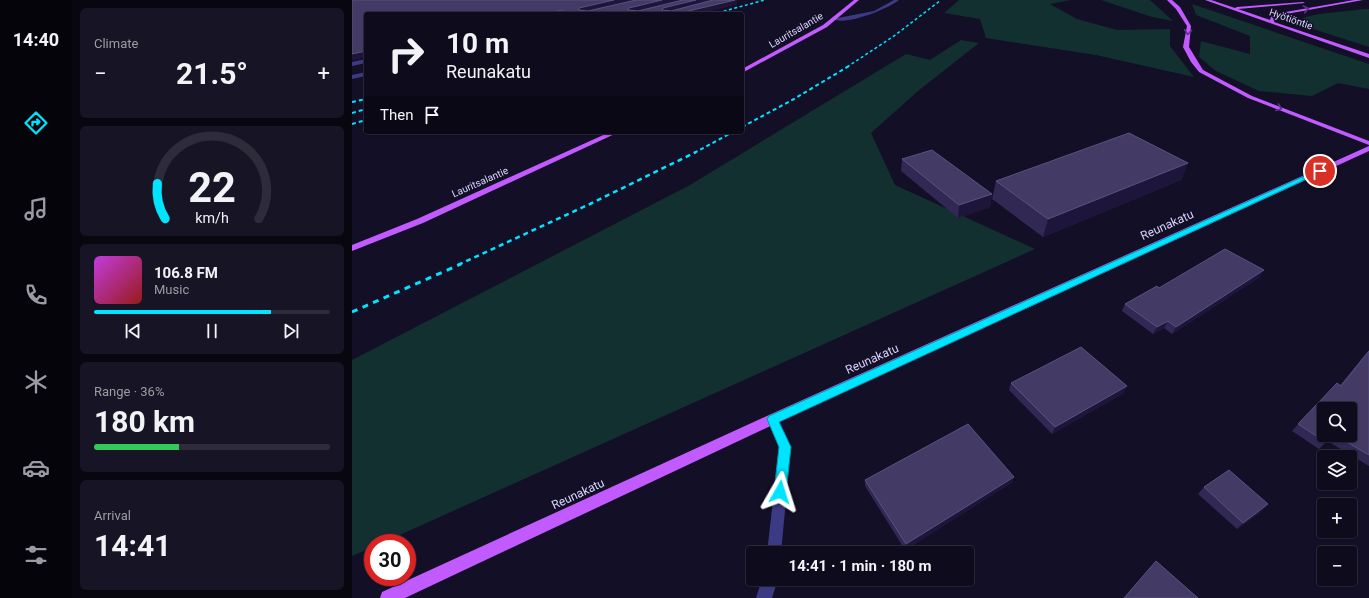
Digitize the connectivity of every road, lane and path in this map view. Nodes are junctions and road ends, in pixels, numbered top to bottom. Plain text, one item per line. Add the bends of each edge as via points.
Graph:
1 (857, 0) edge
2 (897, 0) edge
3 (1169, 0) edge
4 (1207, 0) edge
5 (1360, 0) edge
6 (1309, 2) dead end
7 (1369, 2) edge
8 (1233, 9) junction
9 (835, 19) junction
10 (1272, 22) junction
11 (1369, 56) edge
12 (364, 61) edge
13 (352, 64) edge
14 (744, 70) edge
15 (364, 74) edge
16 (352, 77) edge
17 (612, 134) edge
18 (1369, 142) edge
19 (1369, 148) edge
20 (352, 248) edge
21 (772, 419) junction
22 (775, 546) edge
23 (768, 586) edge
24 (388, 598) edge
25 (764, 598) edge

1 - 9 main road, Lauritsalantie
2 - 9 street via 886,8 870,14
3 -> 18 main road via 1178,8 1189,26 1186,46 1201,71 1250,97
4 - 8 main road, Hyötiöntie
5 - 7 main road
10 -> 5 main road via 1273,18 1280,14
6 - 8 main road
8 - 10 main road, Hyötiöntie
9 - 14 main road, Lauritsalantie
10 - 11 main road, Hyötiöntie
12 - 13 street
15 - 16 street
17 - 20 main road, Lauritsalantie via 420,221
19 - 21 main road, Reunakatu
21 - 22 street via 785,447
21 - 24 main road, Reunakatu
23 - 25 street

